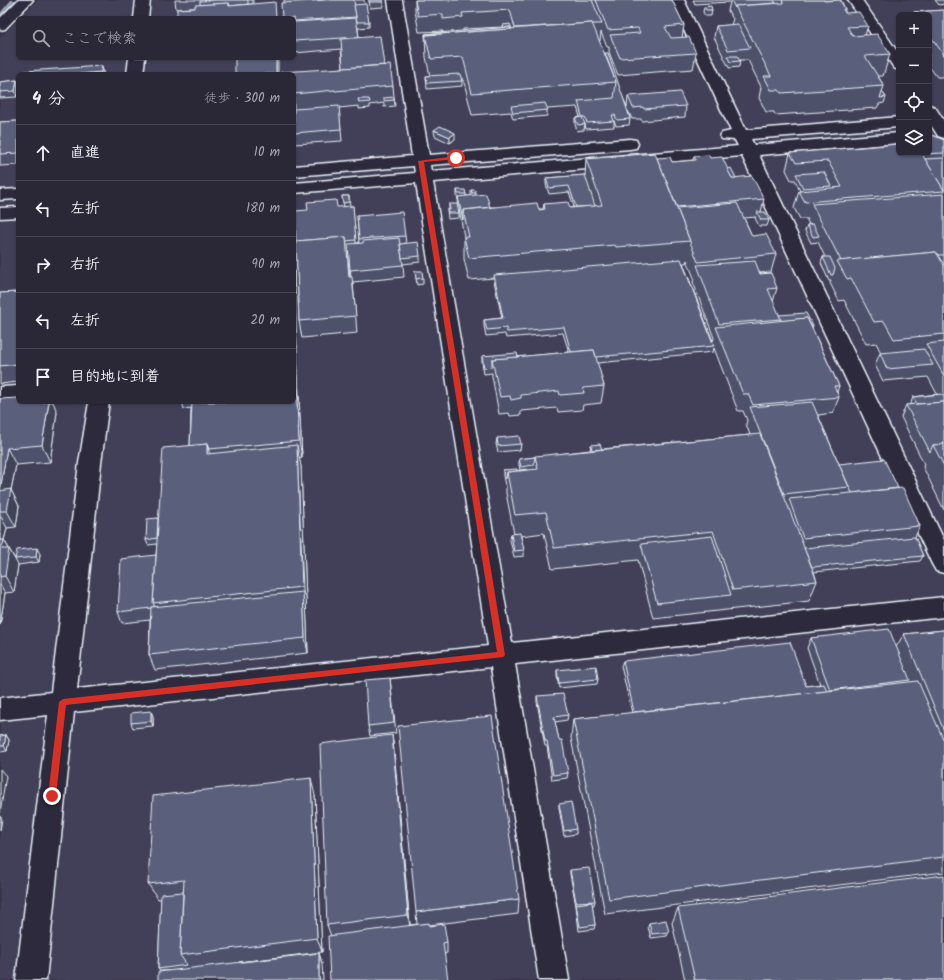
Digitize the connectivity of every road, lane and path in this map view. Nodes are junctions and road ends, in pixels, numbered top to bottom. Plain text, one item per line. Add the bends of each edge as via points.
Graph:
1 (26, 0) edge
2 (144, 0) edge
3 (395, 0) edge
4 (677, 0) edge
5 (855, 0) edge
6 (141, 16) edge
7 (0, 26) edge
8 (137, 60) edge
9 (896, 61) edge
10 (135, 72) edge
11 (934, 116) edge
12 (896, 122) edge
13 (944, 134) edge
14 (932, 136) edge
15 (709, 137) dead end
16 (896, 138) edge
17 (646, 142) dead end
18 (744, 142) junction
19 (422, 168) junction
20 (296, 171) edge
21 (296, 188) edge
22 (16, 194) edge
23 (0, 195) edge
24 (16, 212) edge
25 (0, 213) edge
26 (16, 393) edge
27 (0, 394) edge
28 (99, 404) edge
29 (944, 564) edge
30 (944, 607) edge
31 (501, 655) junction
32 (63, 702) junction
33 (0, 709) edge
34 (31, 980) edge
35 (554, 980) edge

1 - 7 street
2 - 6 street
3 - 19 street
4 - 18 street
5 - 9 street
8 - 10 street
11 - 13 street
12 - 18 street
13 - 14 street
15 - 18 street
16 - 18 street
17 - 19 street
18 - 19 street
18 - 29 street
19 - 20 street
19 - 21 street
19 - 31 street
22 - 23 street
24 - 25 street
26 - 27 street
28 - 32 street
30 - 31 street
31 - 32 street
31 - 35 street
32 - 33 street
32 - 34 street

